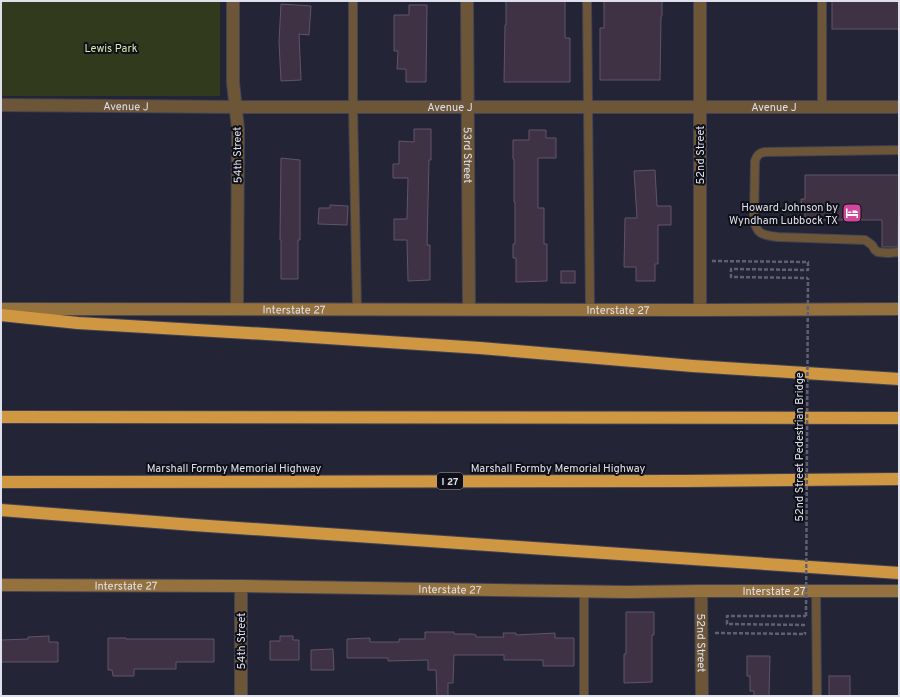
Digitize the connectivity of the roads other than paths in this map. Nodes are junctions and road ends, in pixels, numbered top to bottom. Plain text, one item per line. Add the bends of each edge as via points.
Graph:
1 (233, 1) edge
2 (353, 1) edge
3 (467, 1) edge
4 (587, 1) edge
5 (700, 1) edge
6 (822, 1) edge
7 (1, 105) edge
8 (235, 107) junction
9 (354, 107) junction
10 (468, 107) junction
11 (588, 107) junction
12 (700, 107) junction
13 (822, 107) junction
14 (899, 107) edge
15 (899, 150) edge
16 (899, 252) edge
17 (238, 308) junction
18 (1, 309) edge
19 (357, 309) junction
20 (469, 309) junction
21 (590, 309) junction
22 (899, 309) edge
23 (700, 310) junction
24 (1, 315) edge
25 (899, 379) edge
26 (1, 417) edge
27 (899, 418) edge
28 (899, 479) edge
29 (1, 482) edge
30 (1, 510) edge
31 (899, 573) edge
32 (1, 585) edge
33 (241, 586) junction
34 (584, 591) junction
35 (701, 591) junction
36 (816, 591) junction
37 (899, 591) edge
38 (241, 696) edge
39 (584, 696) edge
40 (702, 696) edge
41 (817, 696) edge

1 - 8 street, 54th Street
2 - 9 lane
3 - 10 street, 53rd Street
4 - 11 lane
5 - 12 street, 52nd Street
6 - 13 lane
7 - 8 street, Avenue J
8 - 9 street, Avenue J
8 - 17 street, 54th Street via 238,129
9 - 10 street, Avenue J
9 - 19 lane
10 - 11 street, Avenue J
10 - 20 street, 53rd Street
11 - 12 street, Avenue J
11 - 21 lane
12 - 13 street, Avenue J
12 - 23 street, 52nd Street
13 - 14 street, Avenue J
15 - 16 lane via 761,153 755,161 754,218 757,230 765,235 865,240 878,252
17 - 18 main road, Interstate 27
17 - 19 main road, Interstate 27
19 - 20 main road, Interstate 27
20 - 21 main road, Interstate 27
21 - 23 main road, Interstate 27
22 - 23 main road, Interstate 27
24 - 25 highway via 78,323 480,348 693,366
26 - 27 highway
28 - 29 highway, Marshall Formby Memorial Highway / I 27
30 - 31 highway
32 - 33 main road, Interstate 27
33 - 34 main road, Interstate 27
33 - 38 street, 54th Street
34 - 35 main road, Interstate 27
34 - 39 lane
35 - 36 main road, Interstate 27
35 - 40 street, 52nd Street
36 - 37 main road, Interstate 27
36 - 41 lane

